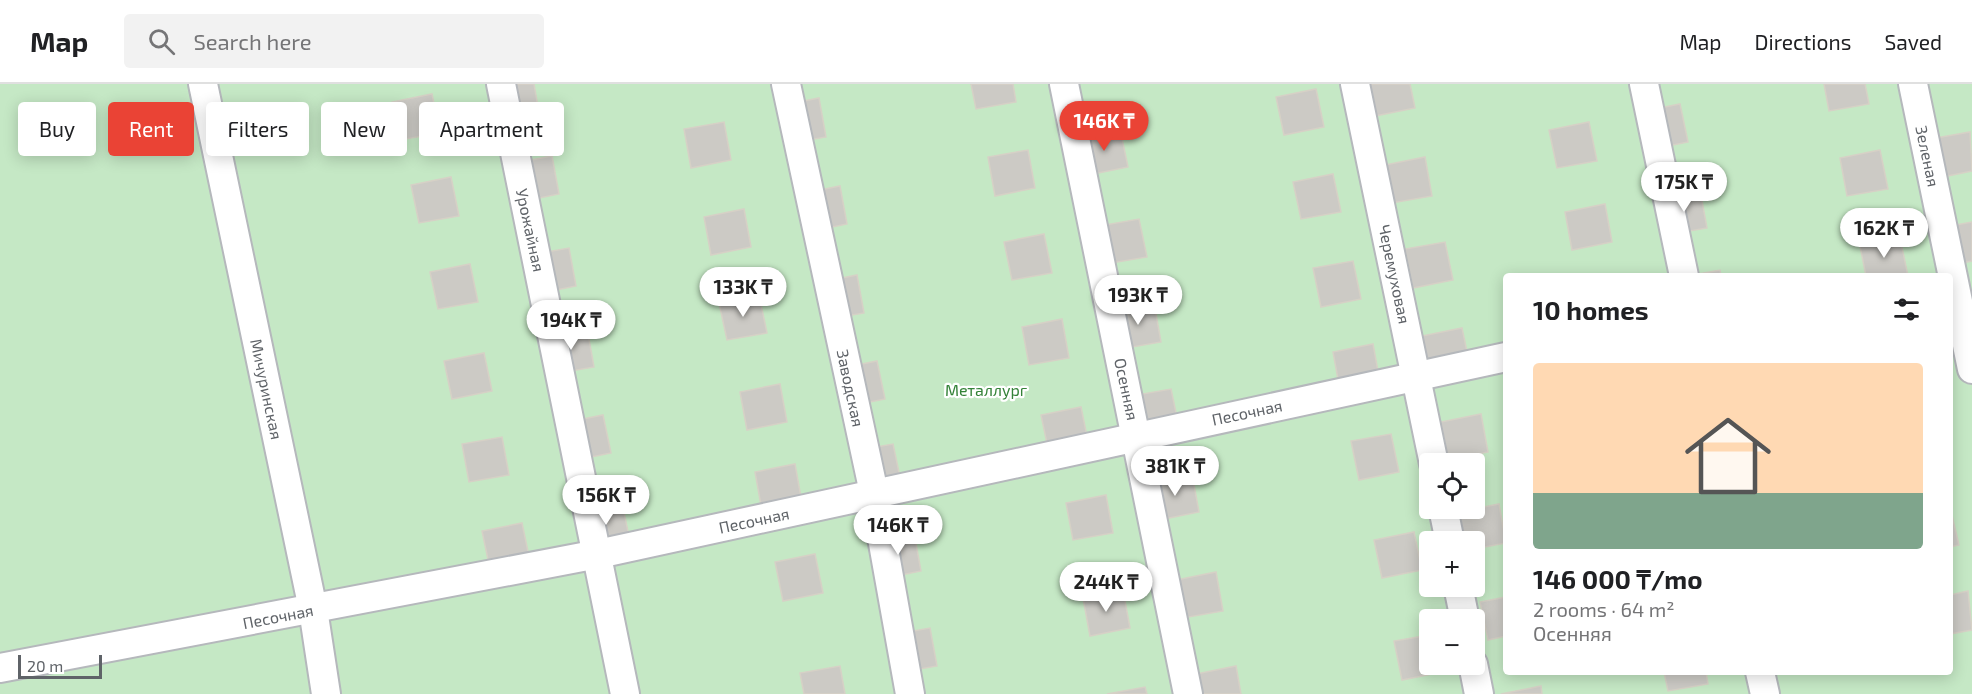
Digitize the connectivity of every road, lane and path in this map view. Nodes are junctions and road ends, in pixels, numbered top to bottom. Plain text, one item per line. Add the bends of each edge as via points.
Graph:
1 (203, 84) edge
2 (501, 84) edge
3 (786, 84) edge
4 (1064, 84) edge
5 (1355, 84) edge
6 (1644, 84) edge
7 (1913, 84) edge
8 (1683, 273) edge
9 (1958, 275) edge
10 (1503, 358) edge
11 (1972, 369) edge
12 (1417, 376) junction
13 (1137, 435) junction
14 (1432, 453) edge
15 (874, 493) junction
16 (598, 554) junction
17 (313, 609) junction
18 (0, 668) edge
19 (1475, 675) edge
20 (1762, 675) edge
21 (326, 694) edge
22 (625, 694) edge
23 (910, 694) edge
24 (1188, 694) edge
25 (1479, 694) edge
26 (1765, 694) edge

1 - 17 street, Мичуринская
2 - 16 street, Урожайная
3 - 15 street, Заводская
4 - 13 street, Осенняя
5 - 12 street, Черемуховая
6 - 8 street
7 - 9 street, Зеленая
9 - 11 street, Зеленая
10 - 12 street, Песочная
12 - 13 street, Песочная
12 - 14 street, Черемуховая
13 - 15 street, Песочная
13 - 24 street, Осенняя
15 - 16 street, Песочная
15 - 23 street, Заводская
16 - 17 street, Песочная
16 - 22 street, Урожайная
17 - 18 street, Песочная
17 - 21 street, Мичуринская
19 - 25 street
20 - 26 street

